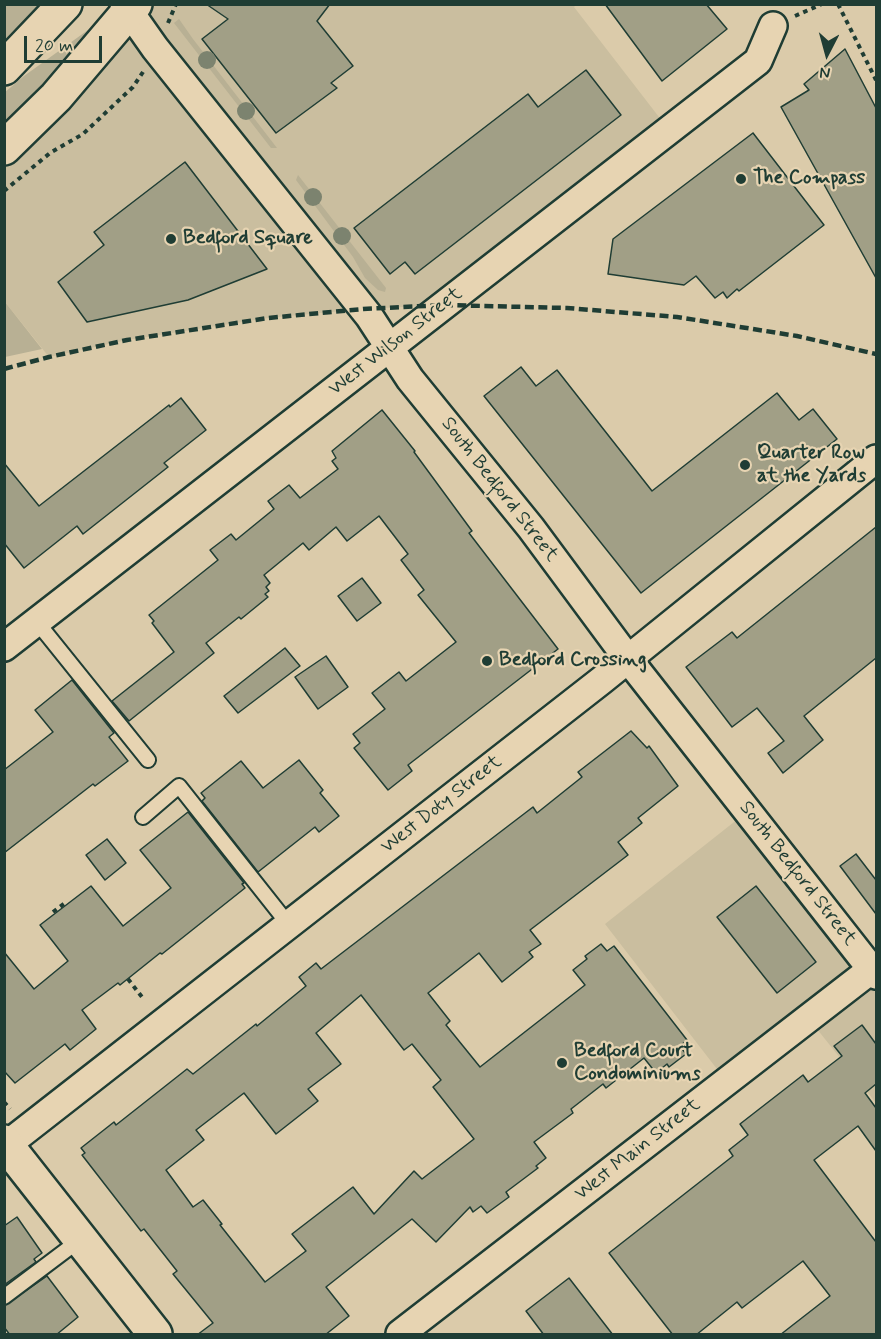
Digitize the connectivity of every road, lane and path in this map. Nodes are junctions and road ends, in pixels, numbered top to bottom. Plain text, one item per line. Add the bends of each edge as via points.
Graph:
1 (65, 4) edge
2 (176, 4) edge
3 (838, 4) edge
4 (129, 7) edge
5 (170, 18) dead end
6 (773, 26) dead end
7 (4, 68) edge
8 (139, 80) dead end
9 (876, 80) edge
10 (4, 148) edge
11 (4, 191) edge
12 (390, 347) junction
13 (876, 459) edge
14 (37, 622) junction
15 (4, 647) edge
16 (628, 659) junction
17 (148, 760) dead end
18 (143, 817) dead end
19 (67, 904) dead end
20 (53, 912) dead end
21 (289, 925) junction
22 (875, 970) edge
23 (128, 979) dead end
24 (142, 997) dead end
25 (5, 1145) edge
26 (81, 1239) junction
27 (4, 1297) edge
28 (155, 1335) edge
29 (400, 1335) edge

1 - 7 main road
2 - 5 path
3 - 9 path
4 - 10 main road via 56,98
4 - 12 street, South Bedford Street via 155,48
6 - 12 street, West Wilson Street via 758,61
8 - 11 path via 83,134 50,153
12 - 14 street, West Wilson Street
12 - 16 street, South Bedford Street
13 - 16 street, West Doty Street
14 - 15 street, West Wilson Street
14 - 17 lane
16 - 21 street, West Doty Street
16 - 22 street, South Bedford Street
18 - 21 lane via 179,786
19 - 20 path
21 - 25 street, West Doty Street
22 - 29 street, West Main Street
23 - 24 path
25 - 26 main road
26 - 27 lane
26 - 28 main road

